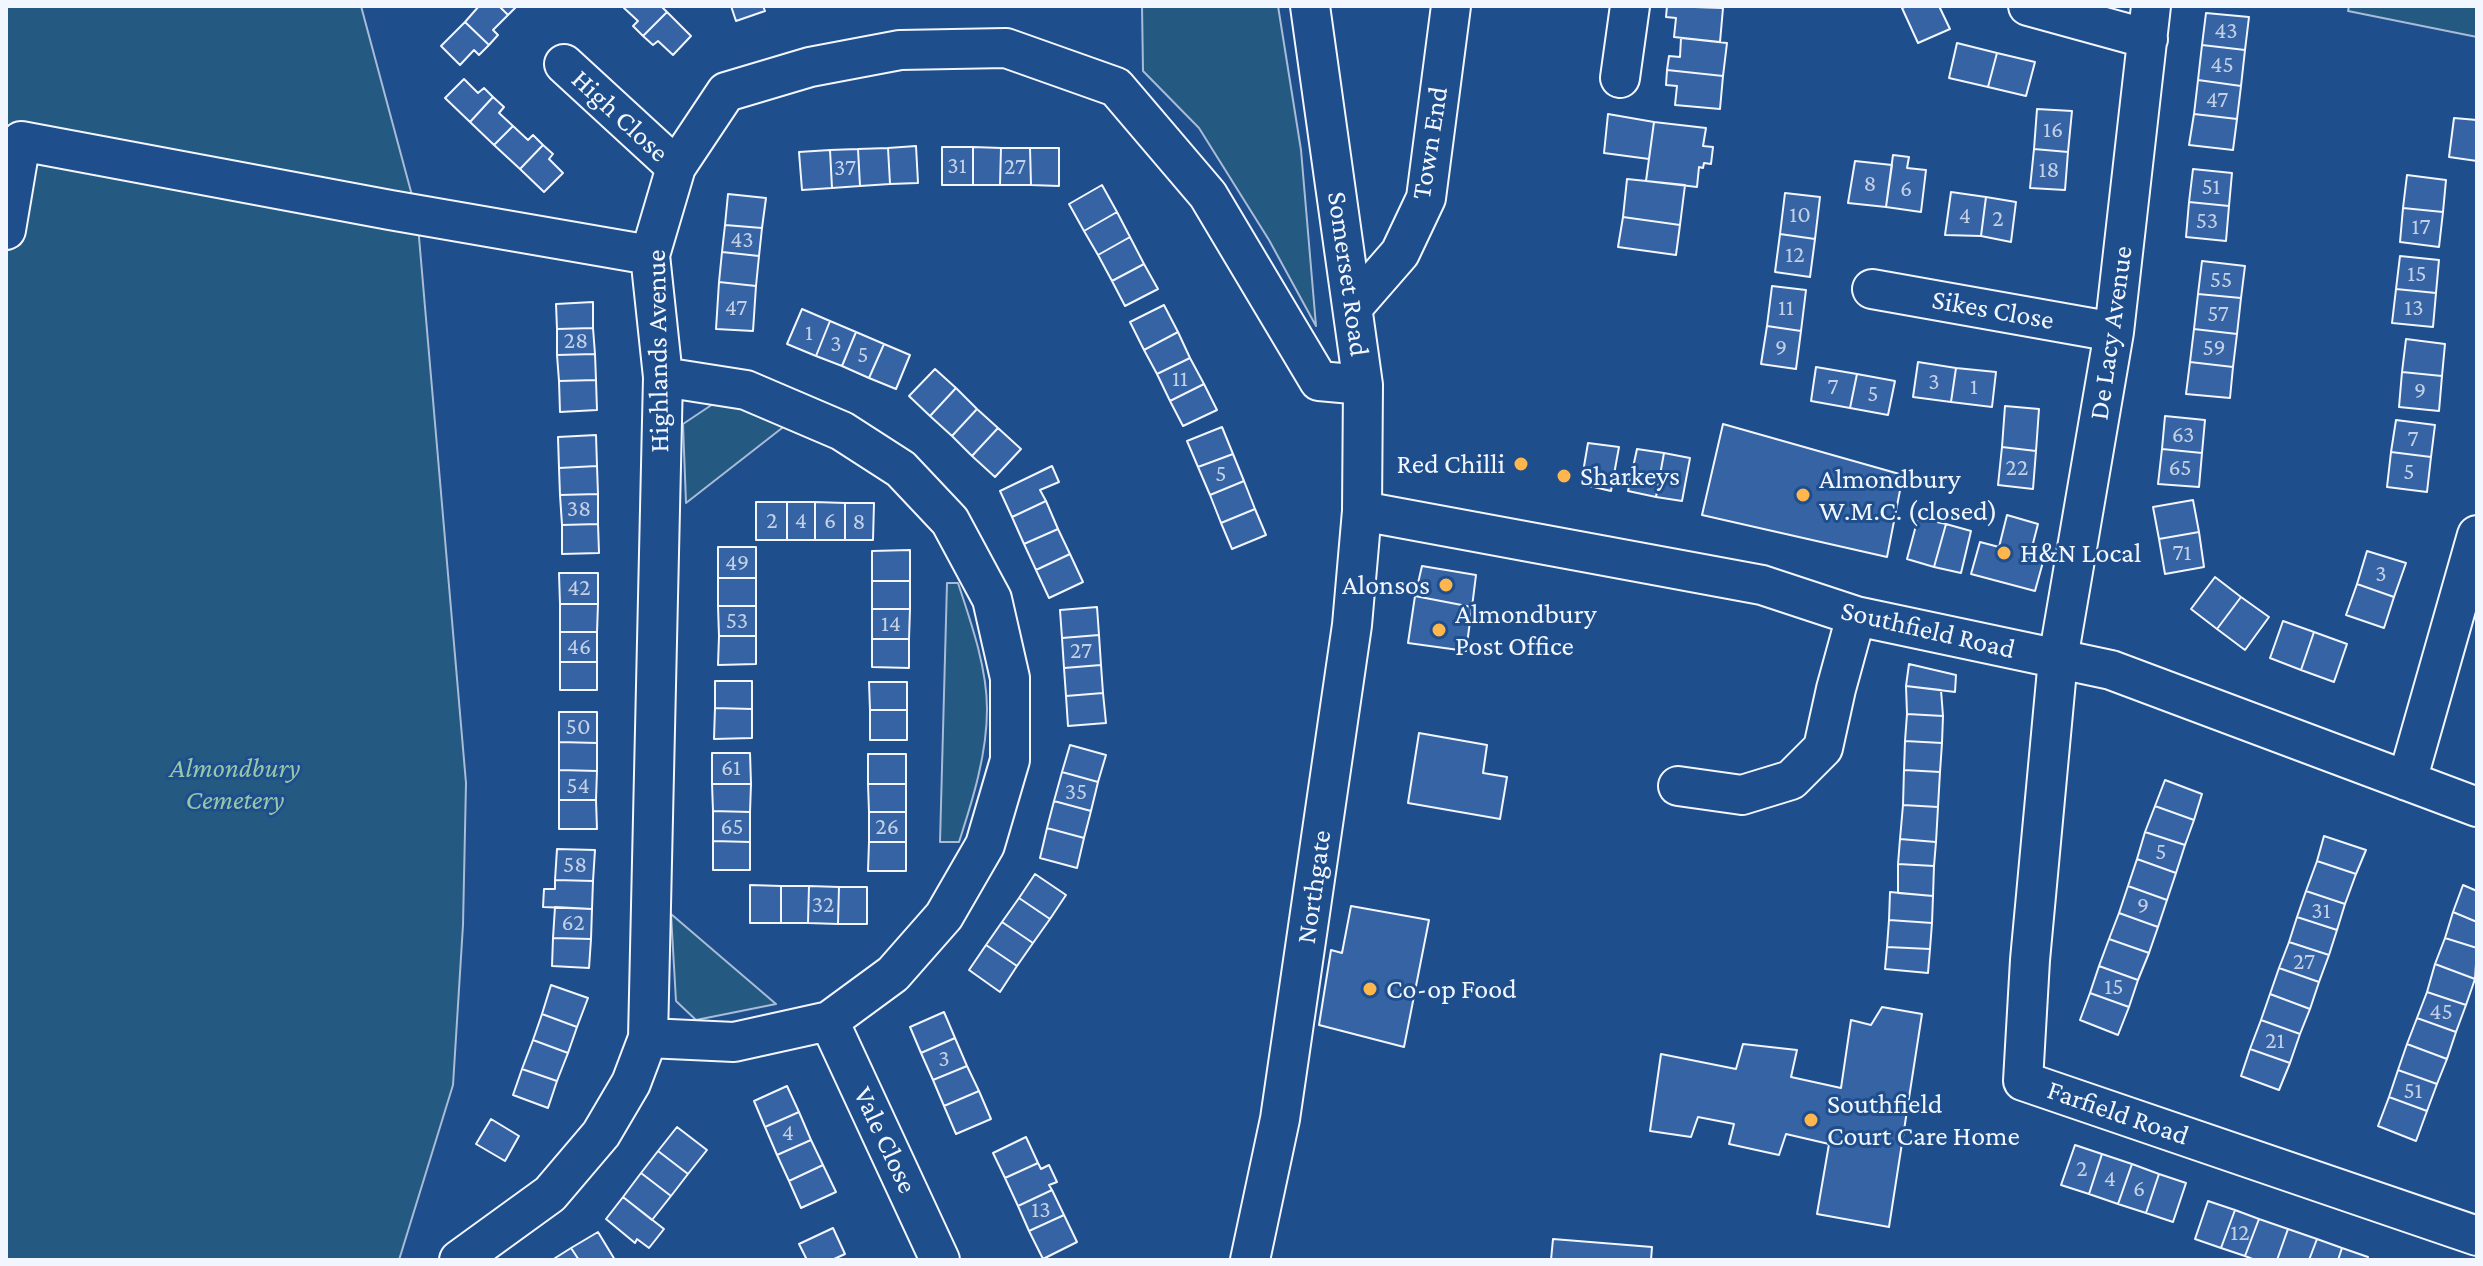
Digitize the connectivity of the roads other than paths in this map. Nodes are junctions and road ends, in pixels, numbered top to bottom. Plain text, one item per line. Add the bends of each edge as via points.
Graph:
1 (1451, 6) edge
2 (1630, 6) edge
3 (2028, 6) edge
4 (1313, 22) edge
5 (2150, 22) edge
6 (564, 64) dead end
7 (1620, 78) dead end
8 (14, 128) edge
9 (676, 167) junction
10 (6, 230) edge
11 (650, 255) junction
12 (1872, 289) dead end
13 (1353, 307) junction
14 (2114, 332) junction
15 (663, 377) junction
16 (1363, 385) junction
17 (1362, 511) junction
18 (2477, 535) edge
19 (1856, 616) junction
20 (2058, 659) junction
21 (2407, 781) junction
22 (1678, 786) dead end
23 (2477, 807) edge
24 (829, 1021) junction
25 (648, 1038) junction
26 (2477, 1236) edge
27 (459, 1260) edge
28 (940, 1260) edge
29 (1250, 1260) edge

1 - 13 street, Town End via 1426,198 1400,253
2 - 7 street
3 - 5 street
4 - 13 street, Somerset Road
5 - 14 street, De Lacy Avenue
6 - 9 street, High Close
8 - 10 street
8 - 11 street via 390,210
9 - 11 street, Highlands Avenue
9 - 16 street, Highlands Avenue via 726,92 810,67 900,50 1006,48 1116,87 1208,195 1319,381
11 - 15 street, Highlands Avenue
12 - 14 street, Sikes Close
13 - 16 street, Somerset Road
14 - 20 street, De Lacy Avenue
15 - 24 street via 746,390 842,431 901,469 950,521 992,599 1010,678 1010,760 985,845 944,916 893,974
15 - 25 street, Highlands Avenue
16 - 17 street, Somerset Road
17 - 19 street, Southfield Road via 1762,585
17 - 29 street, Northgate via 1352,625 1282,1103
18 - 21 street
19 - 20 street, Southfield Road
19 - 22 street via 1823,748 1791,780 1742,795
20 - 21 street, Southfield Road via 2111,670
20 - 26 street, Farfield Road via 2023,1081
21 - 23 street, Southfield Road
24 - 25 street via 734,1042
24 - 28 street, Vale Close
25 - 27 street, Highlands Avenue via 631,1083 601,1134 550,1194

